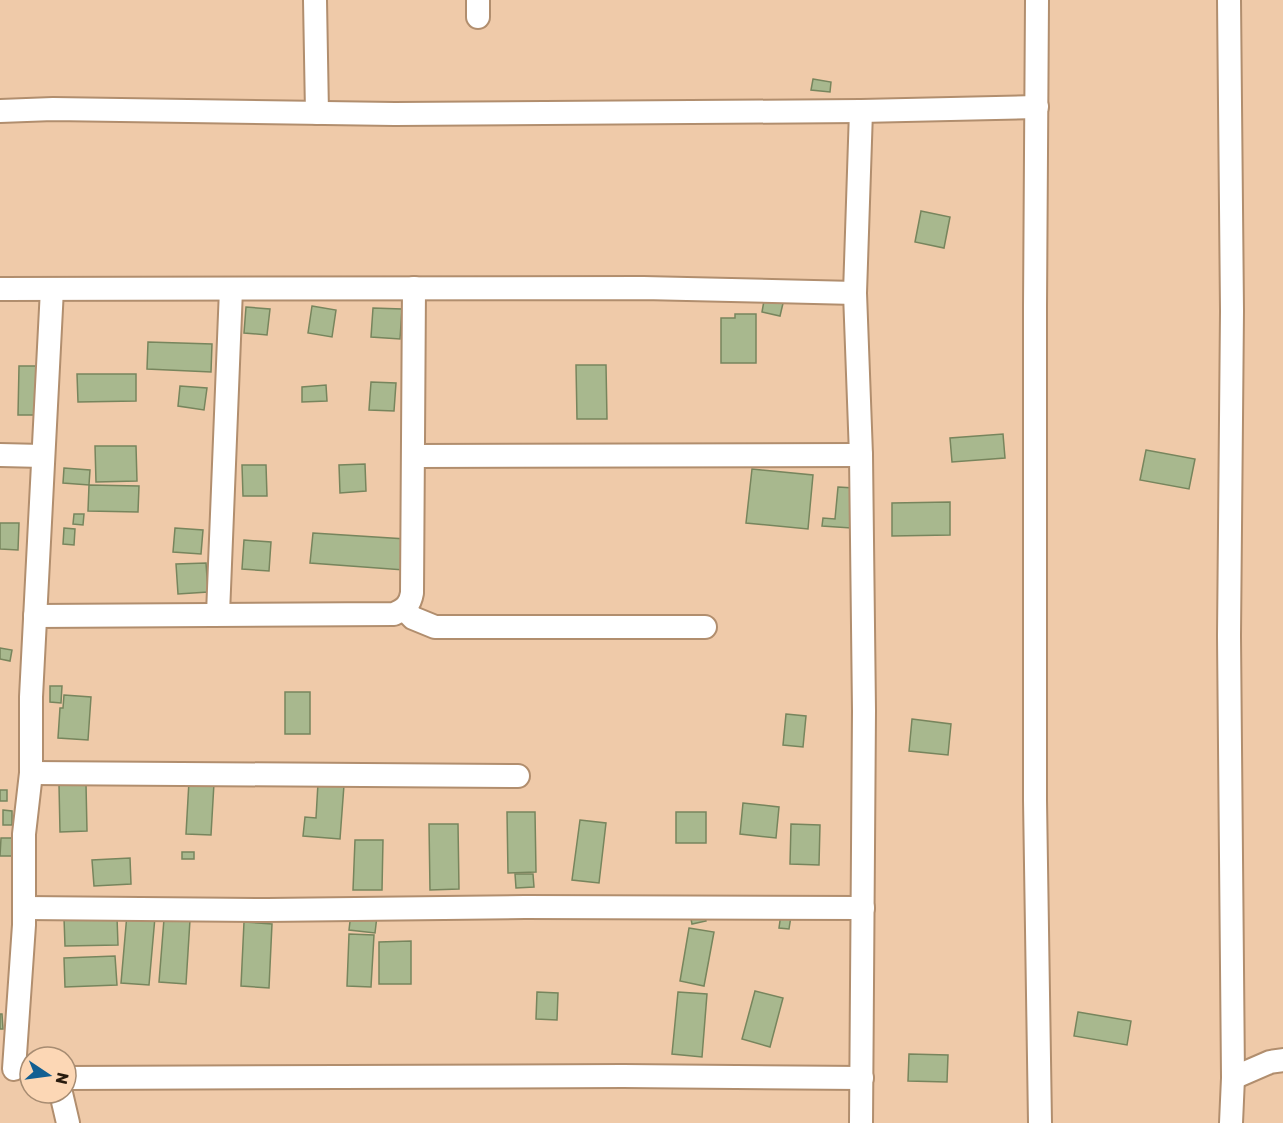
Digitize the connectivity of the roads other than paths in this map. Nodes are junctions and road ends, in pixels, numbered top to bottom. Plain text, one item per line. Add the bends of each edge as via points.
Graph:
1 (315, 0) edge
2 (1037, 0) edge
3 (1229, 0) edge
4 (1037, 107) junction
5 (0, 111) edge
6 (861, 111) junction
7 (317, 113) junction
8 (414, 288) junction
9 (0, 289) edge
10 (52, 289) junction
11 (231, 289) junction
12 (855, 293) junction
13 (0, 455) edge
14 (861, 455) junction
15 (43, 456) junction
16 (413, 456) junction
17 (405, 610) junction
18 (218, 614) junction
19 (35, 616) junction
20 (705, 627) dead end
21 (31, 773) junction
22 (518, 776) dead end
23 (25, 908) junction
24 (862, 908) junction
25 (1283, 1060) edge
26 (15, 1070) edge
27 (78, 1078) edge
28 (862, 1078) junction
29 (1233, 1078) junction
30 (64, 1105) edge
31 (68, 1123) edge
32 (861, 1123) edge
33 (1040, 1123) edge
34 (1232, 1123) edge

1 - 7 street
2 - 4 street
3 - 29 street
4 - 6 street
4 - 33 street via 1035,800
5 - 7 street
6 - 7 street
6 - 12 street
8 - 11 street
8 - 12 street
8 - 16 street
9 - 10 street
10 - 11 street
10 - 15 street
11 - 18 street
12 - 14 street
13 - 15 street
14 - 16 street
14 - 24 street
15 - 19 street
16 - 17 street via 412,593
17 - 18 street via 394,615
17 - 20 street via 413,618 435,627
18 - 19 street
19 - 21 street
21 - 22 street
21 - 23 street via 24,834
23 - 24 street
23 - 26 street
24 - 28 street
25 - 29 street
27 - 28 street
28 - 32 street
29 - 34 street
30 - 31 street

